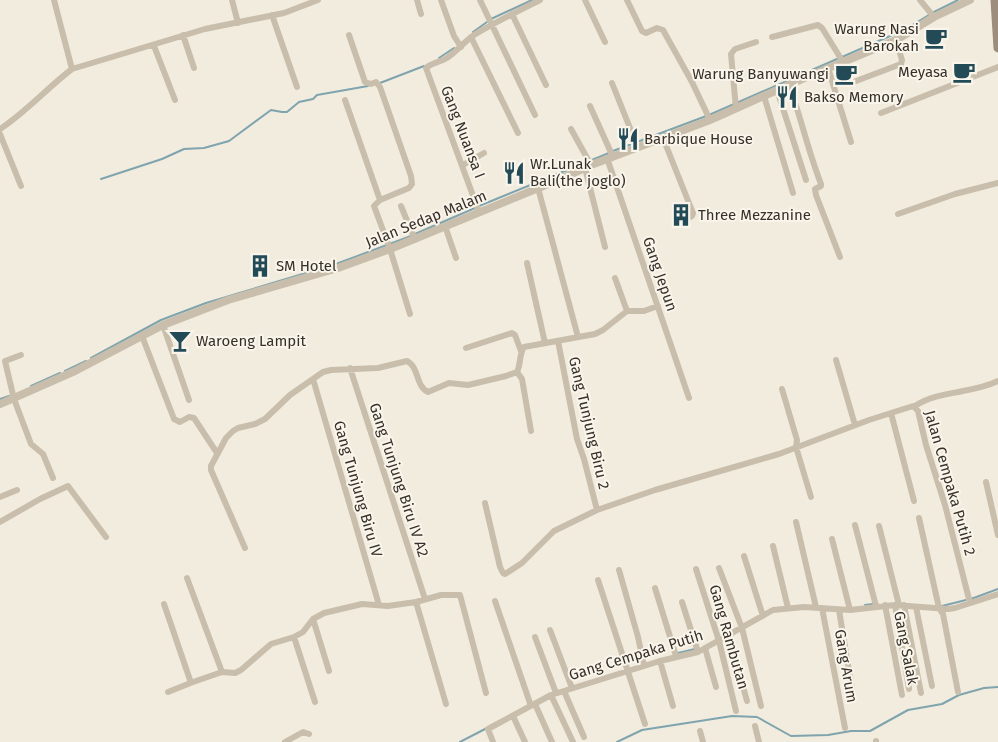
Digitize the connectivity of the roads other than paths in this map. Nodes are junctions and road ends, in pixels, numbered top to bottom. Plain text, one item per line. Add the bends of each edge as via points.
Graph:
1 (54, 0) edge
2 (232, 0) edge
3 (318, 0) edge
4 (417, 0) edge
5 (441, 0) edge
6 (480, 0) edge
7 (540, 0) edge
8 (585, 0) edge
9 (627, 0) edge
10 (920, 0) edge
11 (970, 0) edge
12 (995, 0) edge
13 (421, 14) dead end
14 (512, 14) junction
15 (932, 15) junction
16 (272, 16) junction
17 (490, 22) junction
18 (238, 23) junction
19 (183, 35) junction
20 (349, 35) dead end
21 (472, 37) junction
22 (772, 37) dead end
23 (896, 40) junction
24 (605, 42) dead end
25 (756, 42) dead end
26 (460, 45) junction
27 (154, 46) junction
28 (998, 48) edge
29 (841, 58) junction
30 (194, 68) dead end
31 (828, 68) junction
32 (998, 68) edge
33 (72, 69) junction
34 (856, 81) dead end
35 (612, 84) dead end
36 (546, 85) dead end
37 (789, 85) junction
38 (297, 87) dead end
39 (777, 90) junction
40 (764, 96) junction
41 (174, 100) dead end
42 (345, 100) dead end
43 (735, 104) junction
44 (590, 106) dead end
45 (881, 113) dead end
46 (535, 115) dead end
47 (709, 117) junction
48 (0, 128) edge
49 (571, 130) dead end
50 (518, 133) dead end
51 (0, 134) edge
52 (663, 138) junction
53 (851, 142) dead end
54 (637, 144) junction
55 (484, 154) dead end
56 (611, 155) junction
57 (588, 164) junction
58 (462, 165) junction
59 (806, 180) dead end
60 (998, 183) edge
61 (21, 186) dead end
62 (538, 188) junction
63 (793, 193) dead end
64 (380, 200) junction
65 (401, 206) dead end
66 (478, 208) junction
67 (898, 214) dead end
68 (678, 223) dead end
69 (446, 226) junction
70 (413, 236) junction
71 (389, 245) junction
72 (605, 247) dead end
73 (840, 256) dead end
74 (456, 258) dead end
75 (527, 263) dead end
76 (615, 278) dead end
77 (658, 306) junction
78 (626, 311) junction
79 (410, 314) dead end
80 (164, 325) junction
81 (142, 336) junction
82 (578, 337) junction
83 (558, 341) junction
84 (545, 343) junction
85 (466, 348) dead end
86 (521, 351) junction
87 (21, 355) dead end
88 (836, 360) dead end
89 (350, 368) junction
90 (517, 372) junction
91 (313, 380) junction
92 (998, 381) edge
93 (782, 390) dead end
94 (13, 395) junction
95 (689, 398) dead end
96 (189, 400) dead end
97 (0, 404) edge
98 (915, 406) junction
99 (891, 413) junction
100 (855, 425) junction
101 (531, 431) dead end
102 (796, 447) junction
103 (217, 454) junction
104 (53, 478) dead end
105 (986, 482) dead end
106 (17, 490) dead end
107 (812, 497) dead end
108 (0, 498) edge
109 (914, 501) dead end
110 (485, 503) dead end
111 (597, 510) junction
112 (919, 518) dead end
113 (0, 522) edge
114 (796, 522) dead end
115 (855, 525) dead end
116 (879, 526) dead end
117 (998, 535) edge
118 (106, 537) dead end
119 (832, 539) dead end
120 (773, 546) dead end
121 (245, 548) dead end
122 (744, 556) dead end
123 (719, 568) dead end
124 (696, 569) dead end
125 (619, 570) dead end
126 (187, 578) dead end
127 (598, 580) dead end
128 (655, 588) dead end
129 (998, 594) edge
130 (425, 599) junction
131 (495, 601) dead end
132 (416, 602) junction
133 (682, 602) dead end
134 (970, 603) junction
135 (164, 604) dead end
136 (378, 605) junction
137 (885, 605) junction
138 (900, 605) junction
139 (876, 606) junction
140 (819, 607) junction
141 (916, 607) junction
142 (788, 608) junction
143 (939, 608) junction
144 (839, 610) junction
145 (850, 610) junction
146 (763, 616) junction
147 (313, 619) junction
148 (742, 628) junction
149 (550, 630) dead end
150 (729, 636) junction
151 (294, 637) junction
152 (535, 637) dead end
153 (719, 641) junction
154 (705, 648) junction
155 (698, 652) junction
156 (676, 656) junction
157 (660, 661) junction
158 (644, 666) junction
159 (329, 671) dead end
160 (629, 671) junction
161 (222, 672) junction
162 (193, 682) junction
163 (932, 686) dead end
164 (572, 688) junction
165 (716, 688) dead end
166 (852, 689) dead end
167 (909, 689) dead end
168 (564, 691) junction
169 (168, 692) dead end
170 (958, 692) dead end
171 (486, 693) dead end
172 (921, 693) dead end
173 (553, 694) junction
174 (902, 695) dead end
175 (747, 701) dead end
176 (315, 702) dead end
177 (446, 704) dead end
178 (533, 705) junction
179 (673, 706) dead end
180 (761, 706) dead end
181 (736, 711) dead end
182 (513, 716) junction
183 (645, 724) dead end
184 (755, 726) dead end
185 (845, 728) dead end
186 (700, 731) dead end
187 (309, 734) dead end
188 (584, 737) dead end
189 (285, 742) edge
190 (493, 742) edge
191 (525, 742) edge
192 (552, 742) edge
193 (573, 742) edge
194 (703, 742) edge
195 (759, 742) edge

1 - 33 street
2 - 18 street
3 - 16 street
4 - 13 street
5 - 26 street
6 - 17 street
7 - 14 street
8 - 24 street
9 - 47 street via 642,31 663,30
10 - 15 street
11 - 15 street, Jalan Sedap Malam
12 - 28 main road
14 - 17 street
14 - 36 street
15 - 23 street, Jalan Sedap Malam
16 - 18 street
16 - 38 street
17 - 21 street
17 - 46 street
18 - 19 street
19 - 27 street
19 - 30 street
20 - 64 street via 365,82 379,85 412,181 404,191
21 - 26 street
21 - 50 street
22 - 29 street via 818,25
23 - 29 street, Jalan Sedap Malam
23 - 34 street via 901,64
25 - 43 street via 735,49 731,54
26 - 58 street, Gang Nuansa I via 426,70
27 - 33 street
27 - 41 street
29 - 31 street, Jalan Sedap Malam
31 - 37 street, Jalan Sedap Malam
31 - 53 street
32 - 45 street
33 - 48 street via 20,115
35 - 54 street
37 - 39 street, Jalan Sedap Malam
37 - 73 street via 821,184 815,189 816,195
39 - 40 street, Jalan Sedap Malam
39 - 59 street
40 - 43 street, Jalan Sedap Malam
40 - 63 street
42 - 64 street
43 - 47 street, Jalan Sedap Malam
44 - 56 street, Gang Jepun
47 - 52 street, Jalan Sedap Malam
49 - 57 street
51 - 61 street
52 - 54 street, Jalan Sedap Malam
52 - 68 street via 694,213
54 - 56 street, Jalan Sedap Malam
55 - 58 street
56 - 57 street, Jalan Sedap Malam
56 - 77 street, Gang Jepun
57 - 62 street, Jalan Sedap Malam
57 - 72 street
58 - 66 street, Gang Nuansa I
60 - 67 street
62 - 66 street, Jalan Sedap Malam
62 - 82 street
64 - 71 street via 374,206
65 - 70 street
66 - 69 street, Jalan Sedap Malam
69 - 70 street, Jalan Sedap Malam
69 - 74 street
70 - 71 street, Jalan Sedap Malam
71 - 79 street
71 - 80 street, Jalan Sedap Malam via 329,271 228,300
75 - 84 street
76 - 78 street
77 - 78 street via 644,311
77 - 95 street, Gang Jepun
78 - 82 street via 603,330
80 - 81 street, Jalan Sedap Malam
80 - 96 street
81 - 94 street, Jalan Sedap Malam via 75,371
81 - 103 street via 174,419 180,422 194,418
82 - 83 street
83 - 84 street
83 - 111 street, Gang Tunjung Biru 2 via 577,439
84 - 86 street via 524,347
85 - 86 street via 512,333
86 - 90 street
87 - 94 street via 5,361
88 - 100 street
89 - 90 street via 378,368 407,361 412,365 422,389 428,392 449,384 468,385
89 - 91 street via 323,372
89 - 130 street, Gang Tunjung Biru IV A2
90 - 101 street via 522,379
91 - 103 street via 290,395 265,419 232,431
91 - 136 street, Gang Tunjung Biru IV
92 - 98 street via 980,388 949,393
93 - 102 street via 797,440
94 - 97 street, Jalan Sedap Malam
94 - 104 street via 31,444 43,454
98 - 99 street, Jalan Cempaka Putih 2
98 - 134 street, Jalan Cempaka Putih 2
99 - 100 street, Jalan Cempaka Putih 2
99 - 109 street
100 - 102 street, Jalan Cempaka Putih 2
102 - 107 street
102 - 111 street, Jalan Cempaka Putih 2
103 - 121 street via 210,468
105 - 117 street
106 - 108 street
110 - 111 street, Jalan Cempaka Putih 2 via 500,567 505,574 522,563 554,531
112 - 143 street
113 - 118 street via 68,486
114 - 140 street, Gang Arum
115 - 139 street
116 - 138 street
119 - 145 street
120 - 142 street
122 - 146 street
123 - 148 street
124 - 153 street, Gang Rambutan
125 - 158 street
126 - 161 street
127 - 160 street
128 - 156 street
129 - 134 street, Gang Cempaka Putih
130 - 132 street
130 - 171 street via 460,595
131 - 178 street
132 - 136 street
132 - 177 street
133 - 155 street
134 - 143 street, Gang Cempaka Putih via 956,608
135 - 162 street
136 - 147 street via 353,606
137 - 138 street, Gang Cempaka Putih
137 - 139 street, Gang Cempaka Putih
137 - 174 street, Gang Salak
138 - 141 street, Gang Cempaka Putih
138 - 167 street
138 - 172 street
139 - 145 street, Gang Cempaka Putih
140 - 142 street, Gang Cempaka Putih
140 - 144 street, Gang Cempaka Putih
140 - 185 street, Gang Arum
141 - 143 street, Gang Cempaka Putih
141 - 163 street
142 - 146 street, Gang Cempaka Putih
143 - 170 street via 943,614
144 - 145 street, Gang Cempaka Putih
144 - 166 street
146 - 148 street, Gang Cempaka Putih
147 - 151 street
147 - 159 street
148 - 150 street, Gang Cempaka Putih
148 - 180 street
149 - 164 street
150 - 153 street, Gang Cempaka Putih
150 - 175 street
151 - 161 street via 271,644 241,670 229,674
151 - 176 street
152 - 173 street
153 - 154 street, Gang Cempaka Putih
153 - 181 street, Gang Rambutan
154 - 155 street, Gang Cempaka Putih
154 - 165 street
155 - 156 street, Gang Cempaka Putih
156 - 157 street, Gang Cempaka Putih
157 - 158 street, Gang Cempaka Putih
157 - 179 street
158 - 160 street, Gang Cempaka Putih
160 - 164 street, Gang Cempaka Putih
160 - 183 street
161 - 162 street
162 - 169 street
164 - 168 street, Gang Cempaka Putih
168 - 173 street, Gang Cempaka Putih
168 - 188 street
173 - 178 street, Gang Cempaka Putih
173 - 193 street
178 - 182 street, Gang Cempaka Putih
178 - 192 street
182 - 190 street, Gang Cempaka Putih via 488,730
182 - 191 street
184 - 195 street
186 - 194 street
187 - 189 street via 303,732

